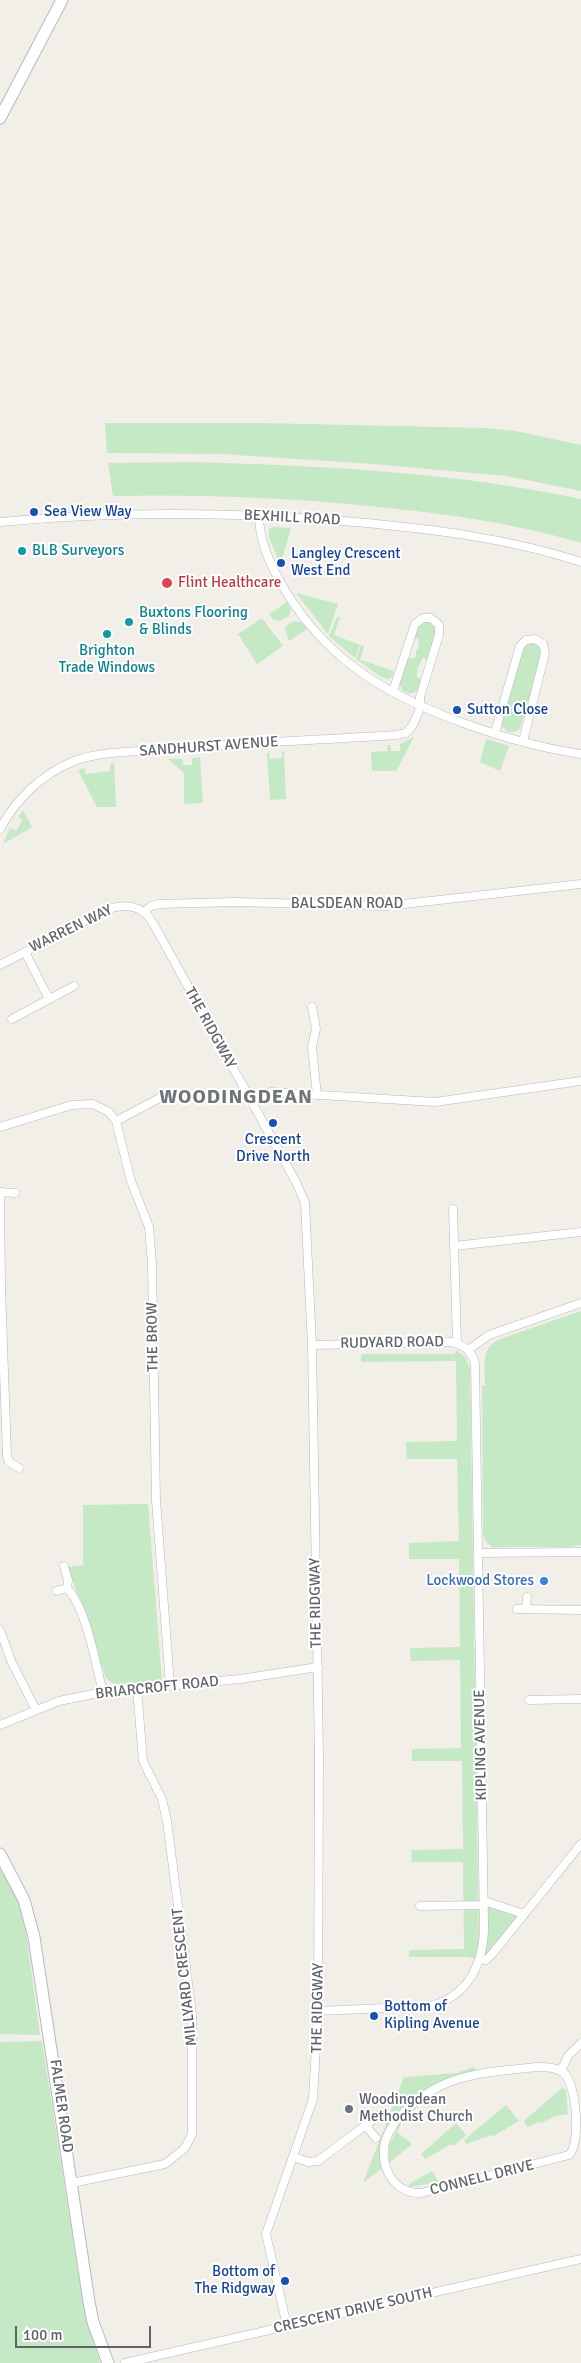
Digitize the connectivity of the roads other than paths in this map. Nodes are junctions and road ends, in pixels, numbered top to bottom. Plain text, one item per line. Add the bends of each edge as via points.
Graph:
1 (62, 0) edge
2 (0, 118) edge
3 (259, 516) junction
4 (0, 522) edge
5 (581, 562) edge
6 (393, 691) junction
7 (421, 704) junction
8 (495, 732) junction
9 (523, 740) junction
10 (581, 754) edge
11 (1, 824) edge
12 (581, 884) edge
13 (144, 912) junction
14 (25, 952) junction
15 (0, 965) edge
16 (74, 986) dead end
17 (49, 999) junction
18 (312, 1006) dead end
19 (314, 1018) junction
20 (12, 1019) dead end
21 (304, 1019) dead end
22 (581, 1081) edge
23 (317, 1094) junction
24 (158, 1099) dead end
25 (250, 1100) junction
26 (116, 1121) junction
27 (0, 1127) edge
28 (0, 1193) edge
29 (15, 1193) dead end
30 (453, 1209) dead end
31 (581, 1232) edge
32 (454, 1246) junction
33 (0, 1287) edge
34 (581, 1303) edge
35 (457, 1343) junction
36 (312, 1345) junction
37 (468, 1350) junction
38 (19, 1468) dead end
39 (581, 1552) edge
40 (480, 1553) junction
41 (64, 1566) dead end
42 (67, 1588) junction
43 (57, 1591) dead end
44 (526, 1597) dead end
45 (517, 1609) dead end
46 (526, 1609) junction
47 (581, 1610) edge
48 (0, 1630) edge
49 (318, 1667) junction
50 (170, 1685) junction
51 (137, 1689) junction
52 (103, 1692) junction
53 (581, 1699) edge
54 (529, 1700) dead end
55 (36, 1710) junction
56 (0, 1725) edge
57 (581, 1844) edge
58 (0, 1854) edge
59 (484, 1903) junction
60 (420, 1906) dead end
61 (524, 1914) junction
62 (480, 1958) junction
63 (318, 2011) junction
64 (581, 2043) edge
65 (561, 2071) junction
66 (383, 2112) dead end
67 (579, 2122) edge
68 (366, 2126) junction
69 (376, 2138) dead end
70 (294, 2157) junction
71 (72, 2183) junction
72 (581, 2259) edge
73 (288, 2326) junction
74 (108, 2363) edge
75 (126, 2363) edge

1 - 2 main road
3 - 4 street, BEXHILL ROAD via 136,514
3 - 5 street, BEXHILL ROAD via 433,530 528,547
3 - 6 street via 263,543 275,572 309,624 356,669
6 - 7 street
6 - 7 street, SANDHURST AVENUE via 415,624 421,619 431,618 440,631 420,697
7 - 8 street
7 - 11 street, SANDHURST AVENUE via 411,728 400,735 170,749 79,760 54,771 35,785
8 - 9 street
8 - 9 street via 520,646 535,638 543,644 545,654
9 - 10 street
12 - 13 street, BALSDEAN ROAD via 386,906 207,902 158,904
13 - 14 street, WARREN WAY via 127,906 108,909
13 - 25 street, THE RIDGWAY
14 - 15 street, WARREN WAY
14 - 17 street
16 - 17 street
17 - 20 street
18 - 19 street
19 - 21 street
19 - 23 street via 316,1028 312,1047
22 - 23 street via 435,1102
23 - 25 street via 271,1092
24 - 26 street
25 - 36 street, THE RIDGWAY via 303,1196
26 - 27 street via 104,1108 86,1104 64,1106
26 - 50 street, THE BROW via 130,1180 151,1235 156,1500
28 - 29 street
28 - 33 street
30 - 32 street
31 - 32 street
32 - 35 street
33 - 38 street via 8,1459
34 - 37 street via 489,1335
35 - 36 street, RUDYARD ROAD
35 - 37 street, RUDYARD ROAD
36 - 49 street, THE RIDGWAY
37 - 40 street, KIPLING AVENUE via 476,1368
39 - 40 street
40 - 59 street, KIPLING AVENUE
41 - 42 street
42 - 43 street
42 - 52 street via 75,1597
44 - 46 street
45 - 46 street
46 - 47 street
48 - 55 street via 12,1663
49 - 50 street, BRIARCROFT ROAD via 240,1680
49 - 63 street, THE RIDGWAY
50 - 51 street, BRIARCROFT ROAD
51 - 52 street, BRIARCROFT ROAD
51 - 71 street, MILLYARD CRESCENT via 140,1748 162,1799 167,1821 188,1981 193,2044 193,2128 185,2148 168,2163
52 - 55 street, BRIARCROFT ROAD via 59,1701
53 - 54 street
55 - 56 street, BRIARCROFT ROAD
57 - 61 street
58 - 71 main road, FALMER ROAD via 24,1900 34,1937
59 - 60 street
59 - 61 street
59 - 62 street, KIPLING AVENUE via 484,1939
61 - 62 street via 486,1960
62 - 63 street, KIPLING AVENUE via 462,1989 437,2004
63 - 70 street, THE RIDGWAY via 313,2099
64 - 65 street via 568,2056
65 - 67 street, CONNELL DRIVE via 572,2090
65 - 67 street, CONNELL DRIVE via 529,2068 468,2076 441,2086 414,2102 392,2127 385,2144 386,2166 393,2182 404,2190 416,2194 433,2191 563,2158 575,2149
66 - 68 street
68 - 69 street
68 - 70 street via 318,2161 308,2162
70 - 73 street, THE RIDGWAY via 266,2234
71 - 74 main road, FALMER ROAD via 89,2302
72 - 73 street, CRESCENT DRIVE SOUTH
73 - 75 street, CRESCENT DRIVE SOUTH

